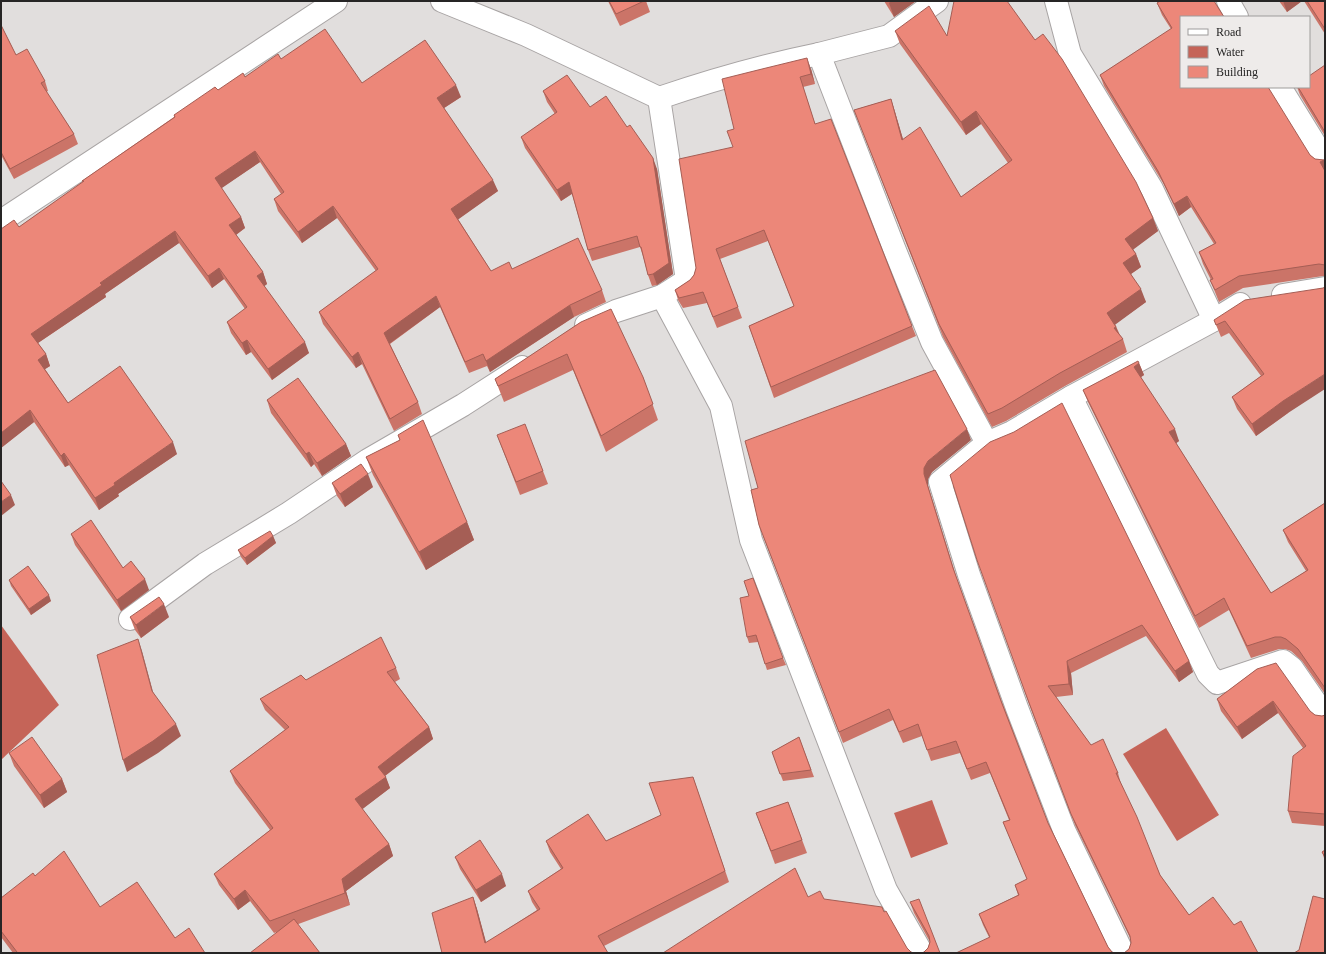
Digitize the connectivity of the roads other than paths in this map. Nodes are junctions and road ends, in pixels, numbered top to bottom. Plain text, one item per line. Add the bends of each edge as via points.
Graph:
1 (336, 1) edge
2 (442, 1) edge
3 (937, 1) edge
4 (1056, 1) edge
5 (1228, 1) edge
6 (1236, 16) edge
7 (819, 54) junction
8 (1281, 88) edge
9 (659, 98) junction
10 (1325, 160) edge
11 (1, 220) edge
12 (1325, 288) edge
13 (662, 296) junction
14 (1214, 320) junction
15 (570, 335) edge
16 (539, 355) edge
17 (1071, 397) junction
18 (987, 443) junction
19 (130, 619) edge
20 (1325, 716) edge
21 (922, 953) edge
22 (1123, 953) edge

1 - 11 street
2 - 9 street via 526,35
3 - 7 street via 889,36
4 - 14 street via 1070,54 1152,189
5 - 6 street
7 - 9 street via 780,62
7 - 18 street via 932,342
8 - 10 street
9 - 13 street via 688,280
12 - 14 street via 1245,300
13 - 15 street via 616,311 581,327
13 - 21 street via 721,406 751,540 886,890
14 - 17 street
16 - 19 street via 463,405 368,460 289,513 205,564
17 - 18 street via 1012,432
17 - 20 street via 1208,674 1218,683 1283,661 1292,668
18 - 22 street via 940,482 969,575 1064,830

